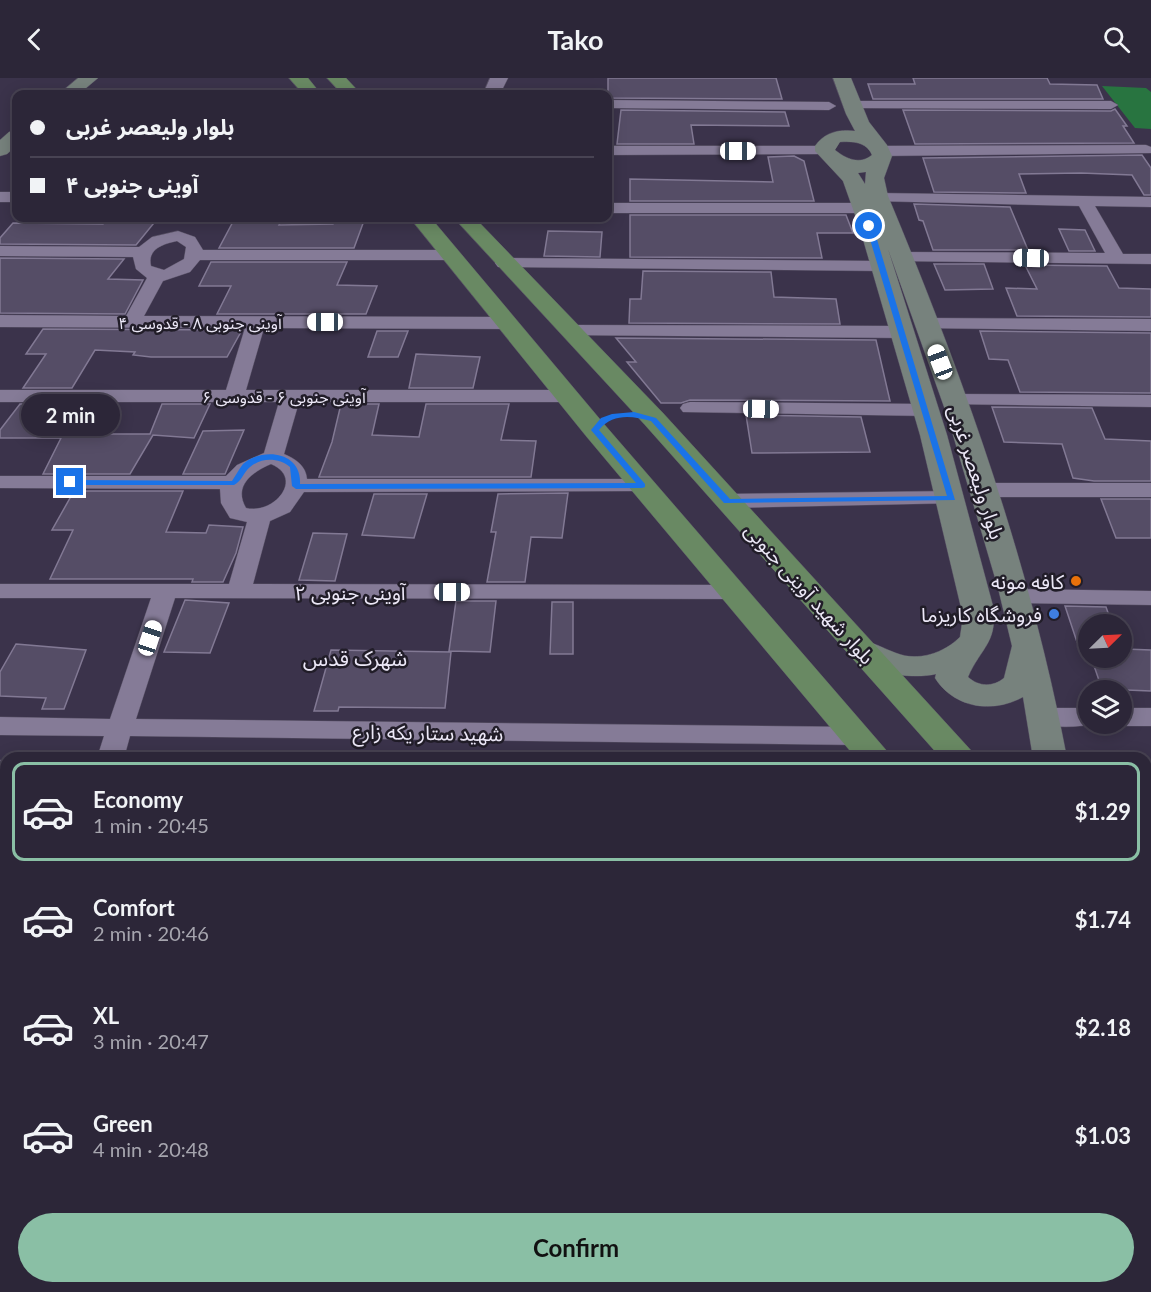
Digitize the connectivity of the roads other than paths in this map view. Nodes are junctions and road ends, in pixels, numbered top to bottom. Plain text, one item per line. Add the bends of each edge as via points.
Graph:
1 (89, 78) edge
2 (298, 78) edge
3 (336, 78) edge
4 (842, 78) edge
5 (823, 87) dead end
6 (73, 90) edge
7 (308, 90) edge
8 (348, 90) edge
9 (612, 104) edge
10 (852, 105) junction
11 (1111, 105) dead end
12 (829, 106) junction
13 (1146, 150) dead end
14 (612, 151) edge
15 (829, 151) junction
16 (879, 152) junction
17 (1084, 201) junction
18 (1151, 202) edge
19 (871, 203) junction
20 (612, 208) edge
21 (187, 222) edge
22 (423, 222) edge
23 (468, 222) edge
24 (178, 236) junction
25 (0, 251) edge
26 (144, 252) junction
27 (195, 255) junction
28 (451, 255) junction
29 (1117, 259) junction
30 (1151, 259) edge
31 (892, 262) junction
32 (504, 263) junction
33 (157, 276) junction
34 (0, 321) edge
35 (132, 322) junction
36 (256, 322) junction
37 (508, 322) junction
38 (1151, 325) edge
39 (914, 328) junction
40 (570, 331) junction
41 (0, 396) edge
42 (234, 396) junction
43 (291, 396) junction
44 (568, 396) junction
45 (954, 400) junction
46 (1151, 401) edge
47 (690, 408) dead end
48 (927, 410) junction
49 (654, 419) junction
50 (595, 430) junction
51 (273, 457) junction
52 (0, 482) edge
53 (234, 483) junction
54 (642, 485) junction
55 (296, 486) junction
56 (984, 490) junction
57 (1151, 490) edge
58 (952, 498) junction
59 (727, 501) junction
60 (260, 518) junction
61 (0, 591) edge
62 (165, 592) junction
63 (238, 592) junction
64 (736, 592) junction
65 (1014, 596) junction
66 (1151, 598) edge
67 (1028, 645) junction
68 (863, 650) junction
69 (962, 653) junction
70 (1042, 717) junction
71 (1078, 717) edge
72 (1132, 717) edge
73 (1151, 717) edge
74 (0, 726) edge
75 (120, 729) junction
76 (857, 735) junction
77 (112, 752) edge
78 (871, 752) edge
79 (956, 752) edge
80 (1049, 752) edge

1 - 6 main road
2 - 7 main road
3 - 8 main road
4 - 10 main road
5 - 12 main road
9 - 12 street
10 - 11 street
10 - 16 main road via 861,128
12 - 15 main road
13 - 16 street
14 - 15 street
15 - 16 main road via 855,166 873,164
15 - 16 main road via 833,138 851,136 870,141
15 - 19 main road, بلوار ولیعصر غربی
16 - 19 main road, بلوار ولیعصر غربی
17 - 18 street
17 - 19 street
17 - 29 street
19 - 20 street
19 - 31 main road, بلوار ولیعصر غربی
21 - 24 street
22 - 28 main road
23 - 32 main road, بلوار شهید آوینی جنوبی
24 - 26 street via 152,244
24 - 27 street via 193,242
25 - 26 street
26 - 33 street via 141,266
27 - 28 street
27 - 33 street via 183,270
28 - 37 main road
29 - 30 street
29 - 31 street
31 - 32 street
31 - 39 main road, بلوار ولیعصر غربی
32 - 40 main road, بلوار شهید آوینی جنوبی
33 - 35 street
34 - 35 street, آوینی جنوبی ۸ - قدوسی ۴
35 - 36 street, آوینی جنوبی ۸ - قدوسی ۴
36 - 37 street, آوینی جنوبی ۸ - قدوسی ۴
36 - 42 street
37 - 44 main road
38 - 39 street
39 - 40 street
39 - 45 main road, بلوار ولیعصر غربی
39 - 48 main road, بلوار ولیعصر غربی
40 - 49 main road, بلوار شهید آوینی جنوبی
41 - 42 street, آوینی جنوبی ۶ - قدوسی ۶
42 - 43 street, آوینی جنوبی ۶ - قدوسی ۶
43 - 44 street, آوینی جنوبی ۶ - قدوسی ۶
43 - 51 street
44 - 50 main road
45 - 46 street
45 - 56 main road, بلوار ولیعصر غربی
47 - 48 street
48 - 58 main road, بلوار ولیعصر غربی
49 - 50 main road via 622,414 603,420
49 - 59 main road, بلوار شهید آوینی جنوبی
50 - 54 main road
51 - 53 street via 247,465
51 - 55 street via 294,466
52 - 53 street
53 - 60 street via 231,499 238,513
54 - 55 street
54 - 64 main road
55 - 60 street via 282,507
56 - 57 street
56 - 65 main road, بلوار ولیعصر غربی
58 - 59 street
58 - 69 main road, بلوار ولیعصر غربی via 977,609 978,631 971,646
59 - 68 main road, بلوار شهید آوینی جنوبی
60 - 63 street
61 - 62 street, آوینی جنوبی ۲
62 - 63 street, آوینی جنوبی ۲
62 - 75 street
63 - 64 street, آوینی جنوبی ۲
64 - 76 main road
65 - 66 street
65 - 67 main road, بلوار ولیعصر غربی
67 - 69 main road, بلوار ولیعصر غربی via 1019,681 1013,689 994,694 980,695 956,685 951,678
67 - 70 main road, بلوار ولیعصر غربی
68 - 69 main road via 883,662 910,667 940,665
68 - 79 main road, بلوار شهید آوینی جنوبی
70 - 71 street
70 - 80 main road, بلوار ولیعصر غربی
72 - 73 street
74 - 75 street, شهید ستار یکه زارع
75 - 76 street, شهید ستار یکه زارع
75 - 77 street
76 - 78 main road

